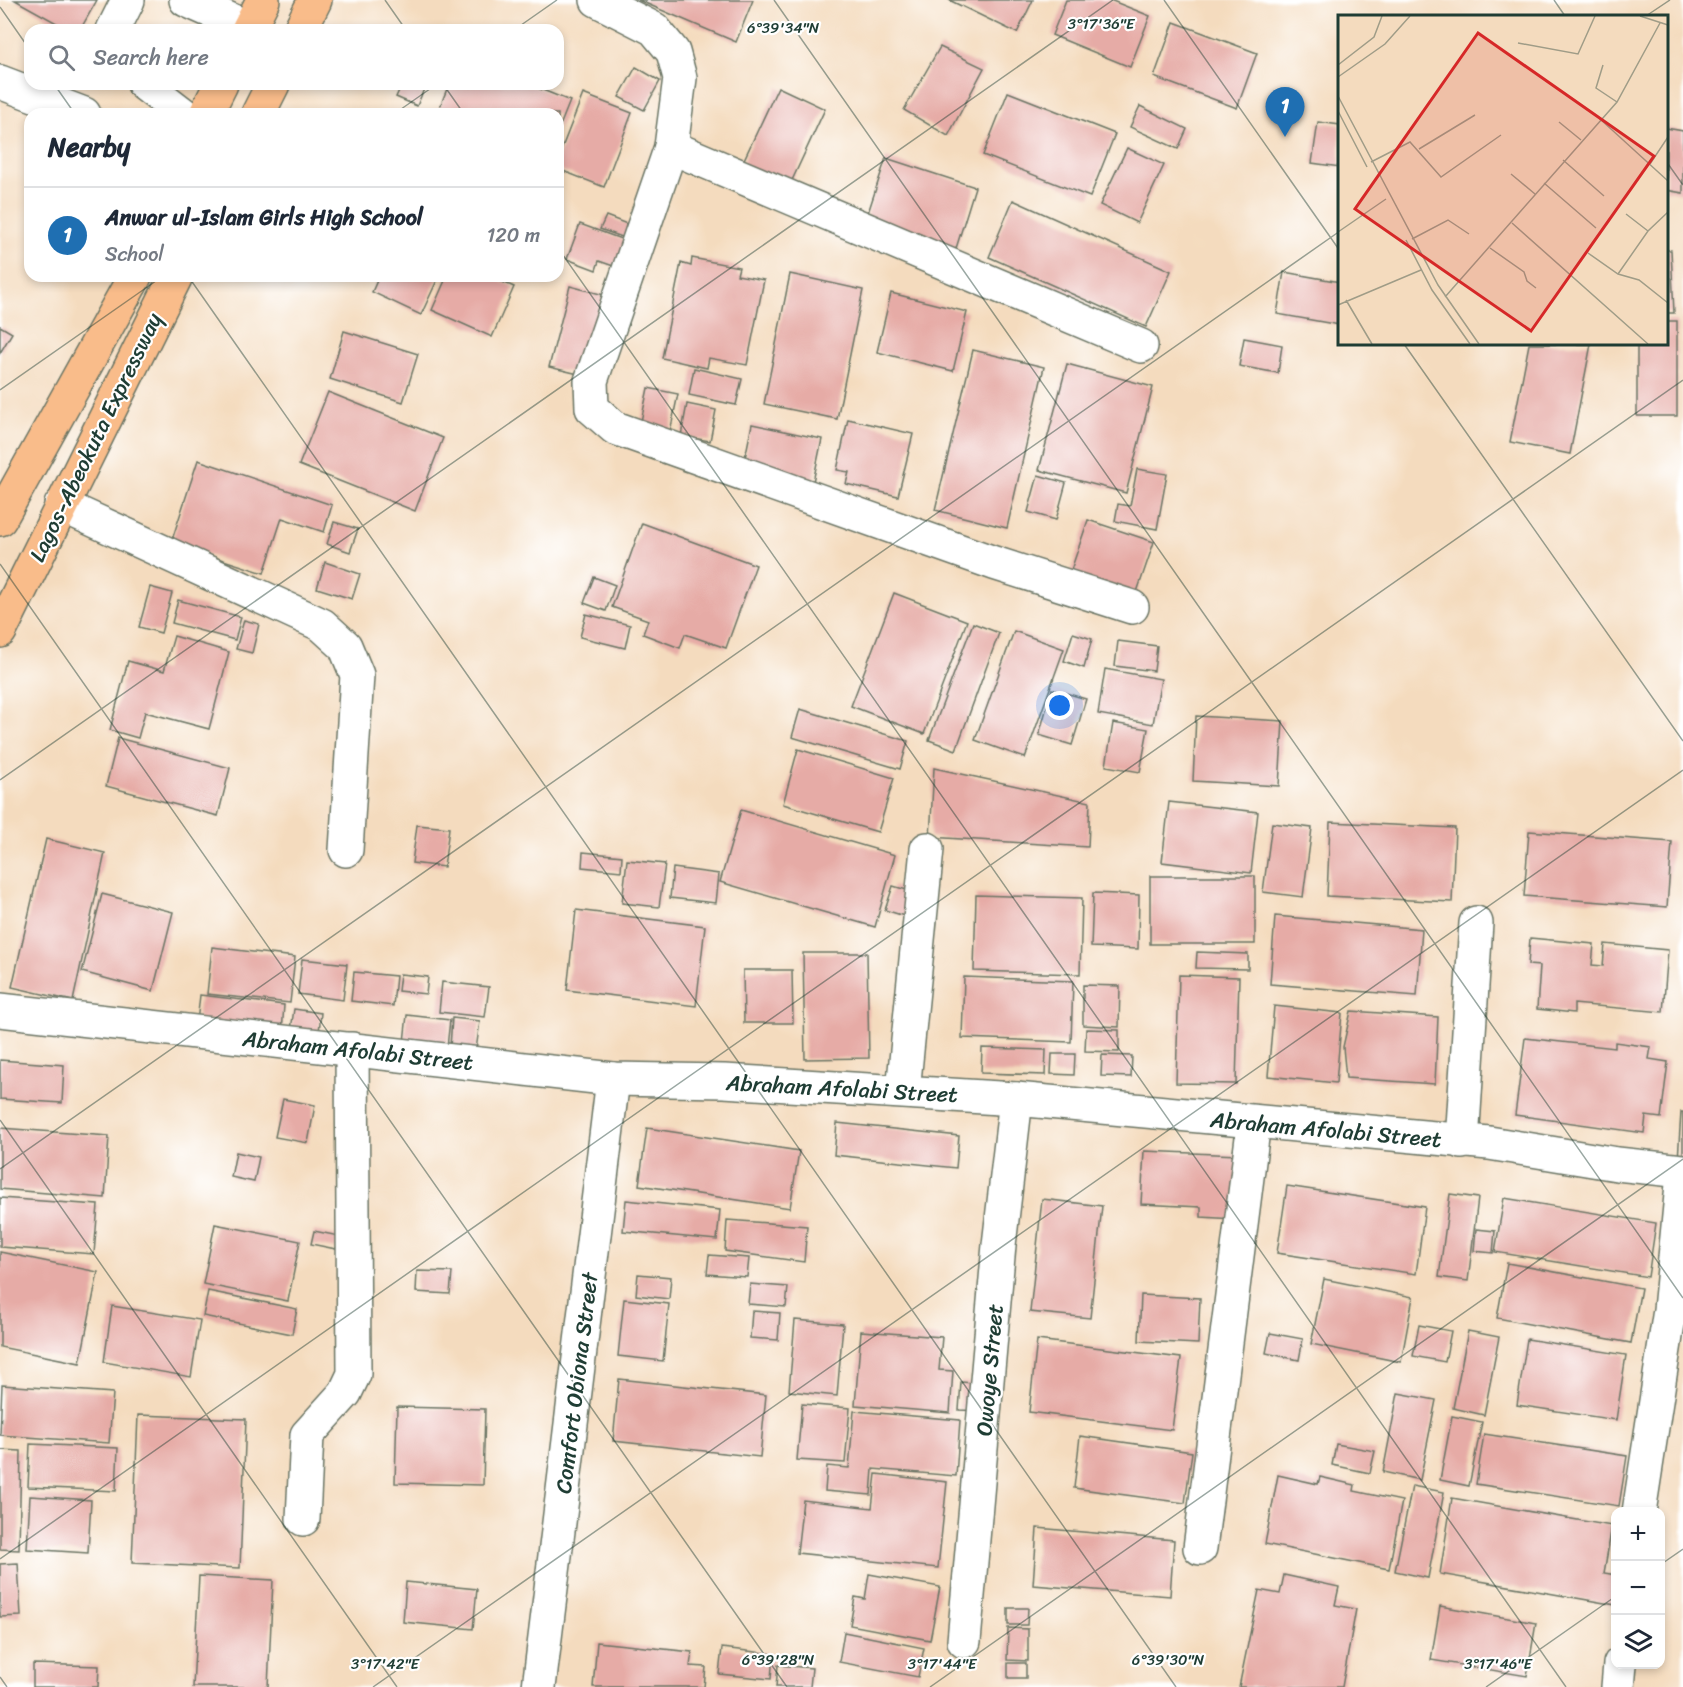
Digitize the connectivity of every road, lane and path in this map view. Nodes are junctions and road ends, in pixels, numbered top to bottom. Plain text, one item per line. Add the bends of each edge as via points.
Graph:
1 (128, 0) edge
2 (186, 0) edge
3 (315, 0) edge
4 (597, 0) edge
5 (253, 19) edge
6 (116, 24) edge
7 (303, 24) edge
8 (0, 82) edge
9 (152, 90) edge
10 (218, 90) edge
11 (270, 90) edge
12 (68, 108) edge
13 (175, 108) edge
14 (209, 108) edge
15 (261, 108) edge
16 (671, 147) junction
17 (132, 282) edge
18 (173, 282) edge
19 (1141, 346) dead end
20 (61, 505) junction
21 (0, 519) edge
22 (1132, 607) dead end
23 (0, 631) edge
24 (927, 849) dead end
25 (346, 850) dead end
26 (1476, 922) dead end
27 (0, 1010) edge
28 (352, 1050) junction
29 (613, 1079) junction
30 (903, 1091) junction
31 (1016, 1099) junction
32 (1254, 1122) junction
33 (1462, 1142) junction
34 (1683, 1173) edge
35 (1640, 1507) edge
36 (303, 1519) dead end
37 (1200, 1548) dead end
38 (964, 1641) dead end
39 (1620, 1669) edge
40 (539, 1687) edge
41 (1618, 1687) edge

1 - 6 street
2 - 5 street
3 - 7 highway
4 - 16 street via 654,29 673,52 680,78
8 - 12 street
9 - 13 street
10 - 14 highway
11 - 15 highway
16 - 19 street
16 - 22 street via 591,381 592,408 615,428 994,563
17 - 21 highway, Lagos-Abeokuta Expressway
18 - 20 highway, Lagos-Abeokuta Expressway
20 - 23 highway, Lagos-Abeokuta Expressway
20 - 25 street via 322,625 345,646 357,675
24 - 30 street
26 - 33 street
27 - 28 street, Abraham Afolabi Street
28 - 29 street, Abraham Afolabi Street
28 - 36 street via 354,1374 345,1393 307,1435
29 - 30 street, Abraham Afolabi Street
29 - 40 street, Comfort Obiona Street
30 - 31 street, Abraham Afolabi Street
31 - 32 street, Abraham Afolabi Street
31 - 38 street, Owoye Street
32 - 33 street, Abraham Afolabi Street
32 - 37 street
33 - 34 street, Abraham Afolabi Street
34 - 35 street via 1670,1310
39 - 41 street

